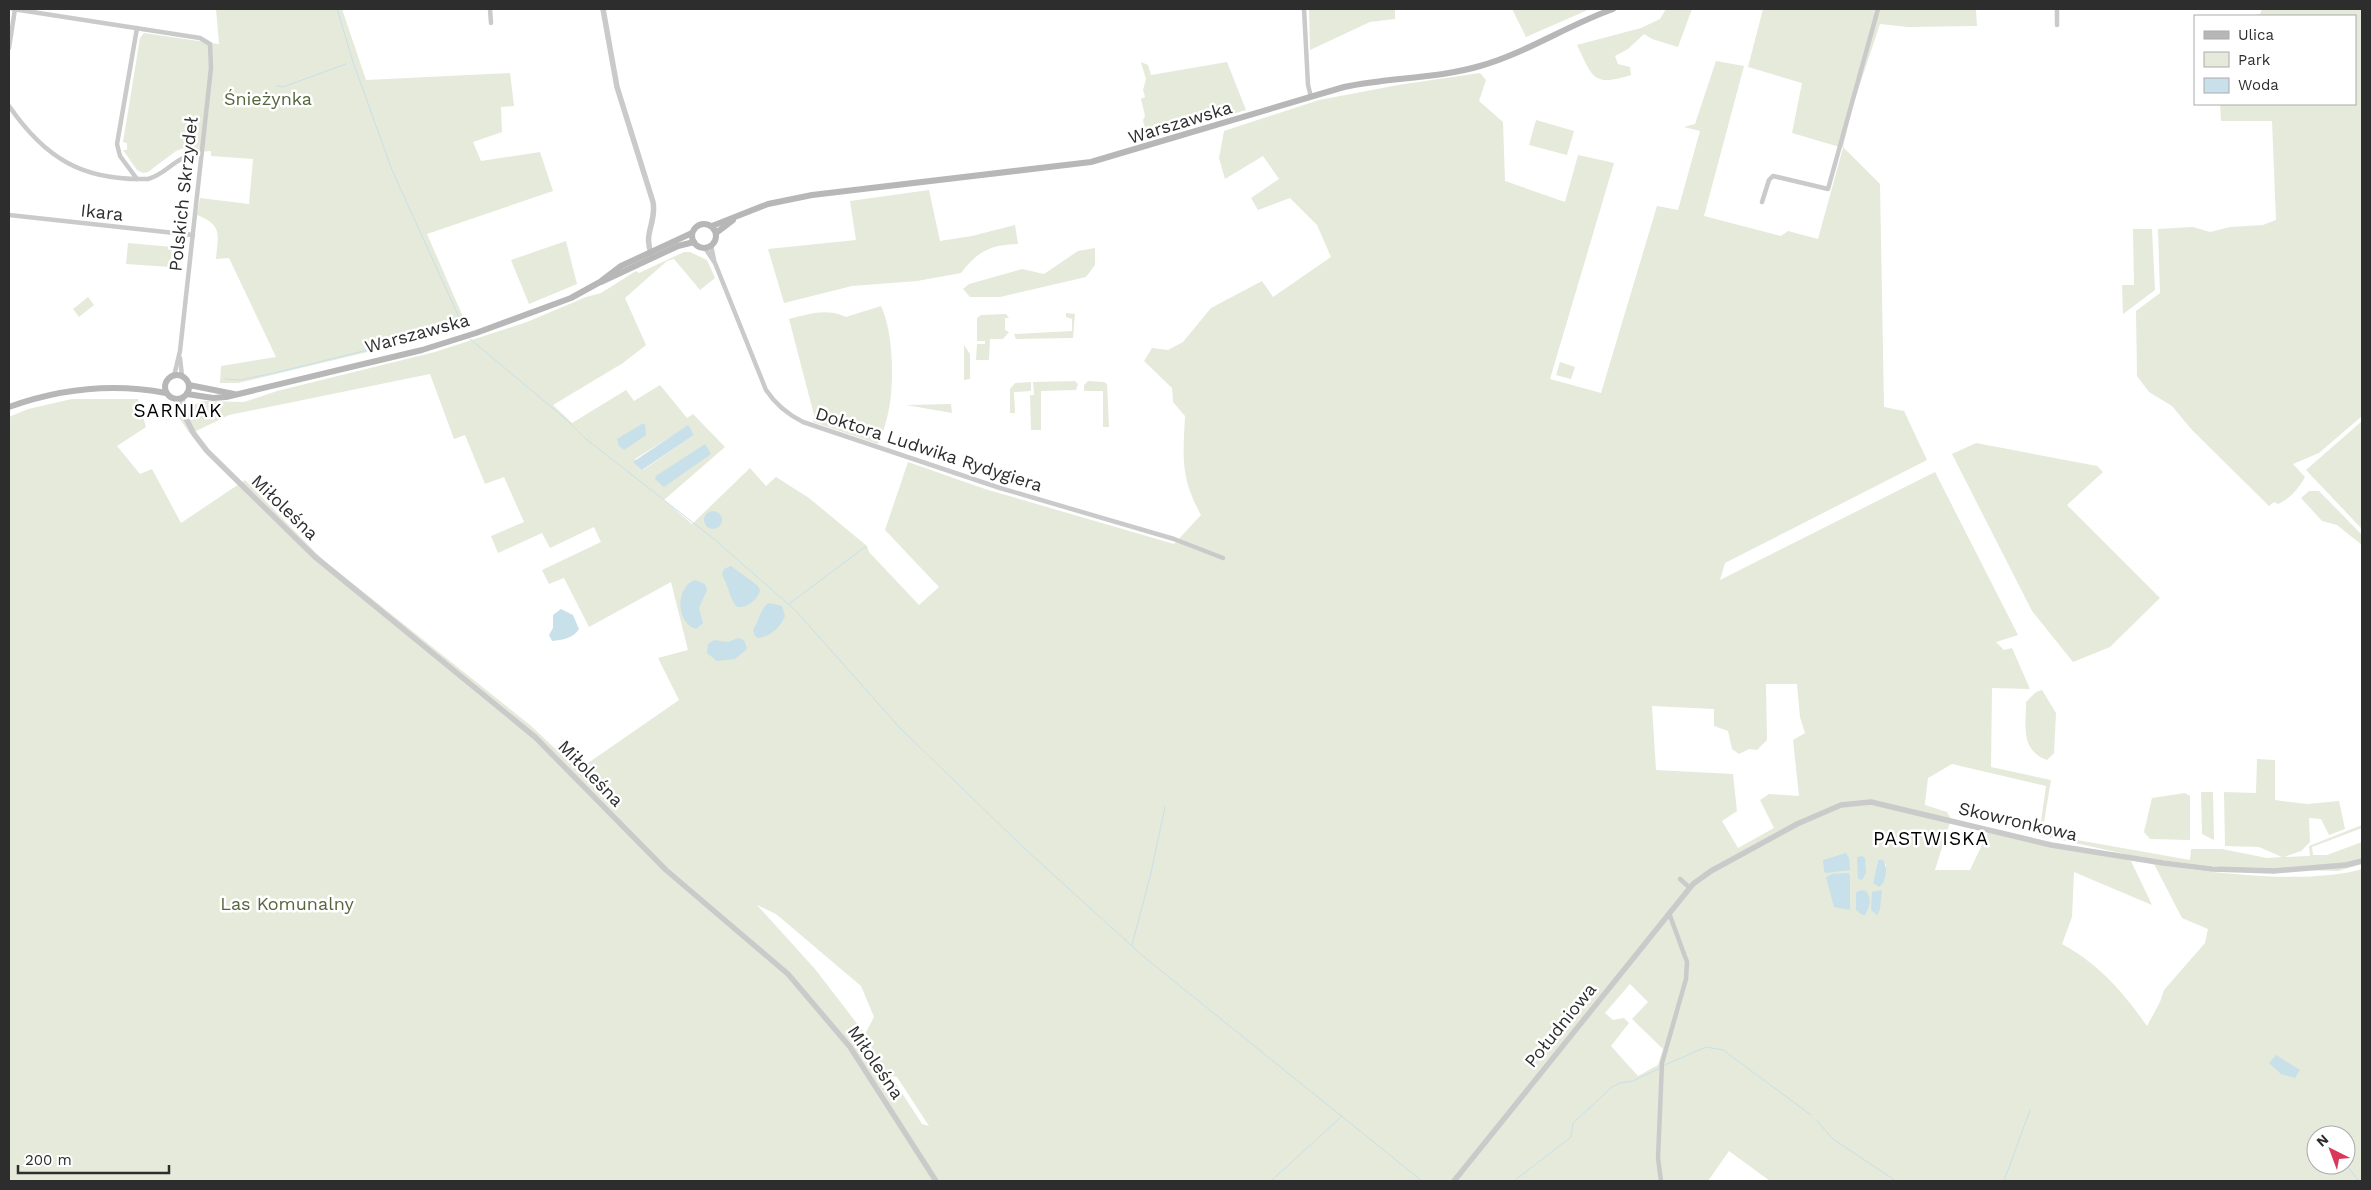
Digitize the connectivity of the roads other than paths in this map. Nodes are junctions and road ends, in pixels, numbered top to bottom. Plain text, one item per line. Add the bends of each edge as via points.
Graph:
1 (14, 9) edge
2 (490, 9) edge
3 (603, 9) edge
4 (1304, 9) edge
5 (1613, 9) edge
6 (1878, 9) edge
7 (2057, 9) edge
8 (491, 23) dead end
9 (2057, 25) dead end
10 (137, 28) junction
11 (9, 48) edge
12 (1311, 97) junction
13 (9, 106) edge
14 (200, 154) junction
15 (137, 178) junction
16 (1762, 202) dead end
17 (742, 213) junction
18 (9, 215) edge
19 (712, 226) junction
20 (692, 233) junction
21 (716, 234) junction
22 (193, 235) junction
23 (694, 242) junction
24 (708, 246) junction
25 (651, 255) junction
26 (180, 351) junction
27 (174, 376) junction
28 (182, 376) junction
29 (166, 383) junction
30 (189, 385) junction
31 (146, 388) junction
32 (166, 392) junction
33 (235, 394) junction
34 (182, 397) junction
35 (9, 407) edge
36 (1223, 558) dead end
37 (2362, 861) edge
38 (1680, 879) dead end
39 (1690, 888) junction
40 (1669, 913) junction
41 (936, 1181) edge
42 (1454, 1181) edge
43 (1661, 1181) edge

1 - 10 street
1 - 11 street
2 - 8 street
3 - 25 street via 617,87 653,202 654,214 647,238
4 - 12 street
5 - 12 main road, Warszawska via 1481,66 1440,75 1362,83
6 - 16 street via 1828,190 1773,176
7 - 9 street
10 - 14 street, Polskich Skrzydeł via 208,41 212,53
10 - 15 street via 117,144 120,156
12 - 17 main road, Warszawska via 1091,162 812,195
13 - 15 street via 40,145 60,160 93,173
14 - 15 street via 182,157 152,178
14 - 22 street, Polskich Skrzydeł
17 - 19 main road, Warszawska
17 - 21 main road, Warszawska
18 - 22 street, Ikara
19 - 20 main road via 701,224
19 - 21 main road
20 - 23 main road
20 - 25 main road, Warszawska
21 - 24 main road
22 - 26 street, Polskich Skrzydeł
23 - 24 main road
23 - 25 main road, Warszawska
24 - 36 street, Doktora Ludwika Rydygiera via 763,385 776,404 792,417 1000,488
25 - 33 main road, Warszawska via 621,266 600,282 560,303 450,342
26 - 27 street, Polskich Skrzydeł
26 - 28 street, Polskich Skrzydeł
27 - 28 main road
27 - 29 main road
28 - 30 main road
29 - 31 main road
29 - 32 main road
30 - 33 main road, Warszawska
30 - 34 main road
31 - 32 main road
31 - 35 main road via 64,391
32 - 34 main road
33 - 34 main road, Warszawska via 213,398
34 - 41 street, Miłoleśna via 186,420 207,451 314,556 535,737 666,870 788,974 850,1047
37 - 39 street, Skowronkowa via 2346,865 2253,871 2163,863 2067,849 1861,801 1841,805 1797,824 1711,871
38 - 39 street
39 - 40 street, Południowa
40 - 42 street, Południowa
40 - 43 street via 1687,962 1686,978 1662,1063 1658,1158

